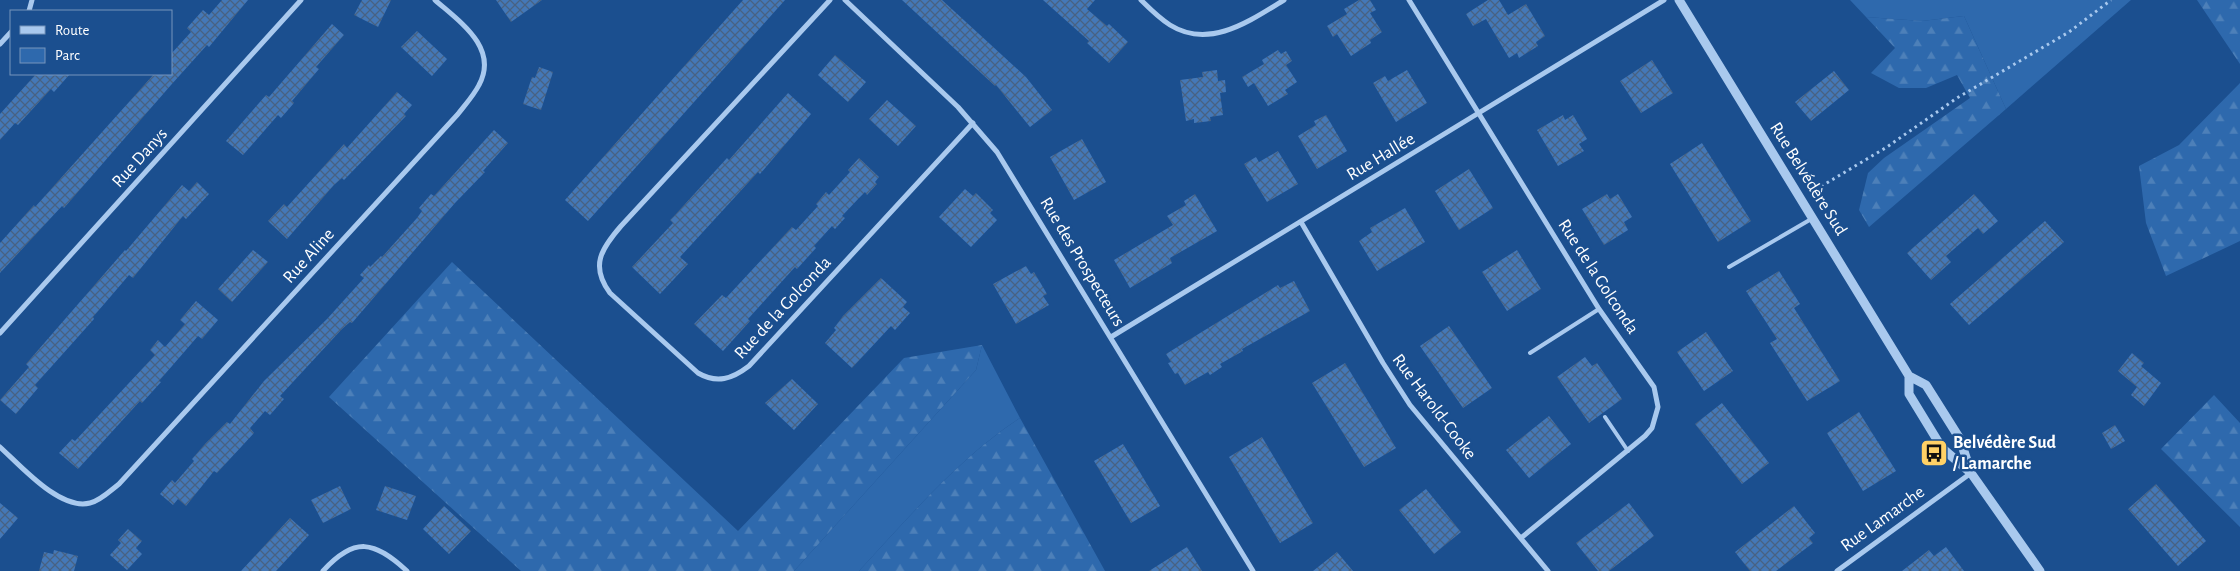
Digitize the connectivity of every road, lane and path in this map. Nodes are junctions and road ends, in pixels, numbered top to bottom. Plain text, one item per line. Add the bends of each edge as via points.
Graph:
1 (300, 0) edge
2 (435, 0) edge
3 (830, 0) edge
4 (845, 0) edge
5 (1141, 0) edge
6 (1284, 0) edge
7 (1408, 0) edge
8 (1664, 0) edge
9 (1679, 0) edge
10 (2111, 0) edge
11 (10, 33) edge
12 (0, 44) edge
13 (1479, 114) junction
14 (973, 123) junction
15 (1800, 198) junction
16 (1813, 218) junction
17 (1301, 222) junction
18 (1729, 267) dead end
19 (1599, 309) junction
20 (0, 333) edge
21 (1111, 337) junction
22 (1530, 353) dead end
23 (1909, 376) junction
24 (1605, 417) dead end
25 (0, 447) edge
26 (1628, 451) junction
27 (1971, 472) junction
28 (1521, 538) junction
29 (323, 571) edge
30 (406, 571) edge
31 (1253, 571) edge
32 (1548, 571) edge
33 (1837, 571) edge
34 (2040, 571) edge

1 - 20 street, Rue Danys
2 - 25 street, Rue Aline via 477,40 486,67 479,86 458,114 119,484 89,504 75,503 50,491
3 - 14 street, Rue de la Golconda via 603,249 599,261 603,284 698,373 718,380 730,378 749,366
4 - 14 street, Rue des Prospecteurs
5 - 6 street via 1172,26 1206,34 1241,26
7 - 13 street, Rue de la Golconda
8 - 13 street, Rue Hallée
9 - 15 street, Rue Belvédère Sud
10 - 15 path via 2069,32 1957,98 1887,147
11 - 12 street
13 - 17 street, Rue Hallée
13 - 19 street, Rue de la Golconda
14 - 21 street, Rue des Prospecteurs via 1007,167
15 - 16 street, Rue Belvédère Sud
16 - 18 lane
16 - 23 street, Rue Belvédère Sud
17 - 21 street, Rue Hallée
17 - 28 street, Rue Harold-Cooke via 1410,405
19 - 22 lane
19 - 26 street, Rue de la Golconda via 1648,378 1657,397 1658,407 1652,428
21 - 31 street, Rue des Prospecteurs
23 - 27 street, Rue Belvédère Sud via 1926,385 1960,440
23 - 27 street, Rue Belvédère Sud via 1910,394 1942,448
24 - 26 lane
26 - 28 street, Rue de la Golconda
27 - 33 street, Rue Lamarche
27 - 34 street, Rue Belvédère Sud
28 - 32 street, Rue Harold-Cooke
29 - 30 street via 346,550 366,546 388,555

